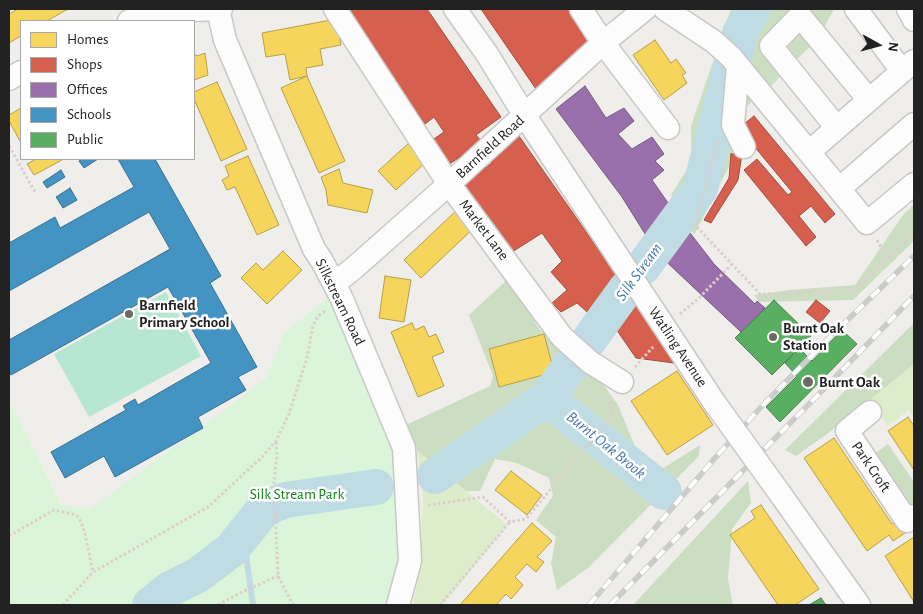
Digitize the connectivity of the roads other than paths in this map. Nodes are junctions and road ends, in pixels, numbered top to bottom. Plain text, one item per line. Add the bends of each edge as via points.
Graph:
1 (220, 9) edge
2 (335, 9) edge
3 (455, 9) edge
4 (581, 9) edge
5 (645, 9) edge
6 (665, 9) edge
7 (856, 9) edge
8 (908, 9) edge
9 (132, 20) edge
10 (914, 20) edge
11 (603, 43) junction
12 (734, 61) junction
13 (908, 66) edge
14 (20, 73) edge
15 (9, 79) edge
16 (869, 100) junction
17 (525, 116) junction
18 (914, 124) edge
19 (668, 128) dead end
20 (836, 128) junction
21 (744, 147) dead end
22 (809, 152) junction
23 (449, 184) junction
24 (914, 184) edge
25 (839, 189) junction
26 (335, 283) junction
27 (629, 375) road end
28 (870, 412) dead end
29 (914, 516) edge
30 (398, 605) edge
31 (859, 605) edge

1 - 9 street via 164,11
1 - 26 street, Silkstream Road via 225,40 310,240
2 - 23 street, Market Lane
3 - 17 street, Watling Avenue
4 - 11 street
5 - 11 street, Barnfield Road
6 - 12 street via 713,41
7 - 13 street
8 - 10 street
11 - 17 street, Barnfield Road
11 - 19 street
12 - 21 street via 733,125
12 - 22 street
13 - 16 street
14 - 15 street
16 - 20 street
16 - 20 street via 800,16 771,46
17 - 23 street, Barnfield Road
17 - 31 street, Watling Avenue, bridge via 662,334
18 - 25 street
20 - 22 street
22 - 25 street
23 - 26 street, Barnfield Road
23 - 27 street, Market Lane via 562,337 602,369
24 - 25 street via 867,223
26 - 30 street, Silkstream Road via 404,448 410,561
28 - 29 street, Park Croft via 847,431 907,521

